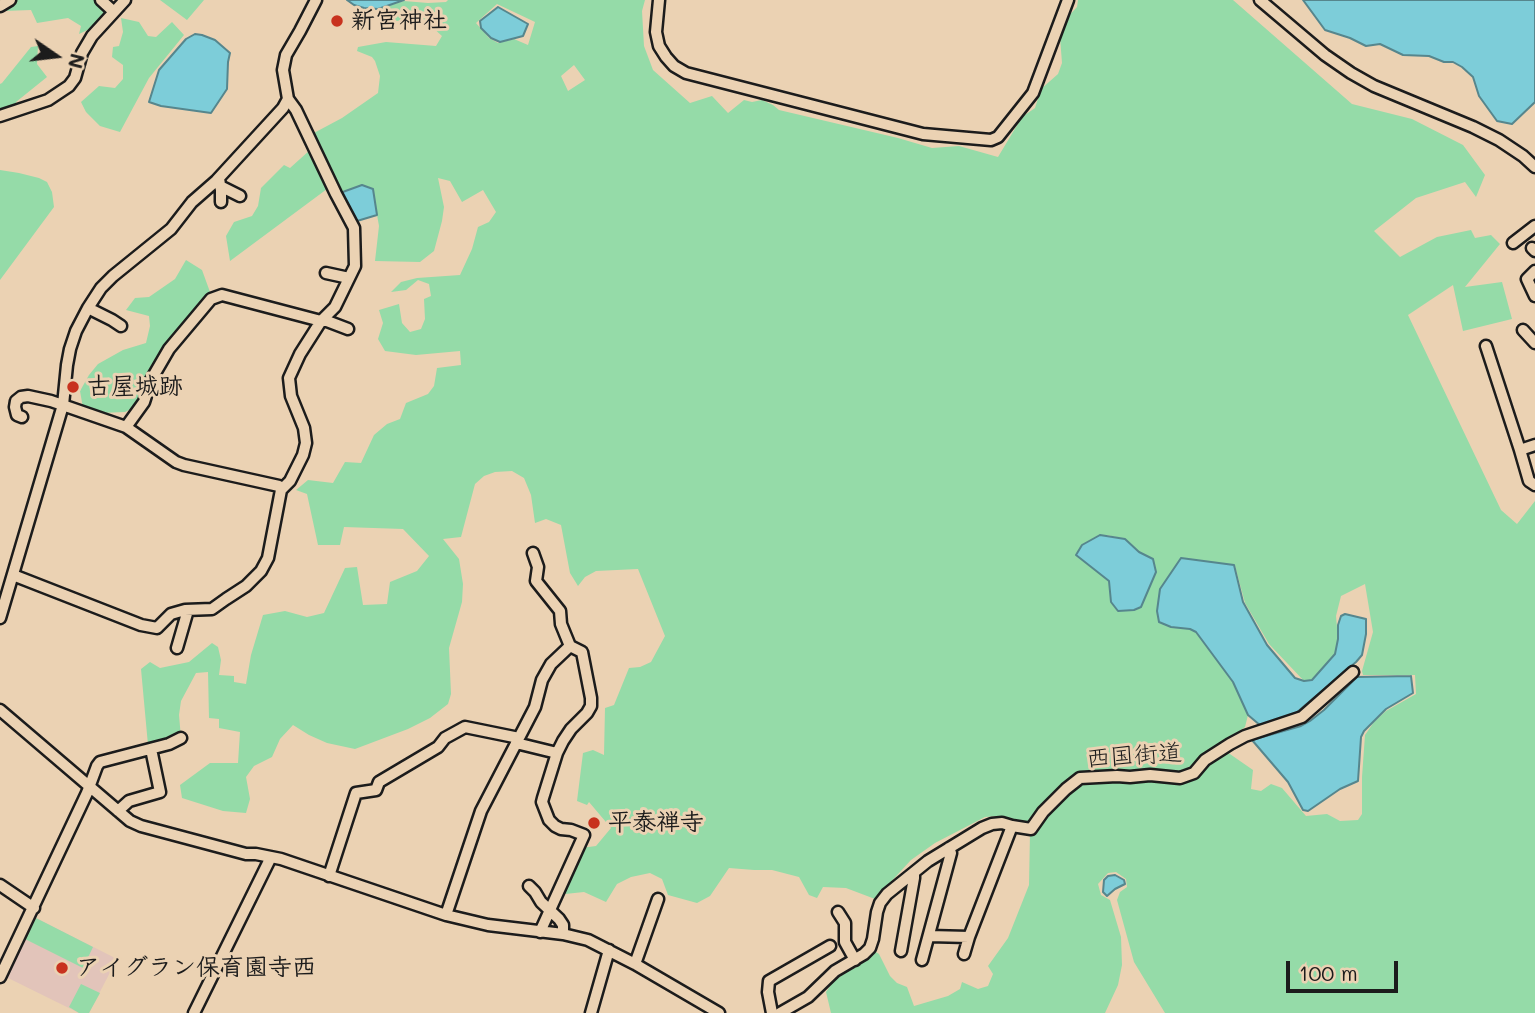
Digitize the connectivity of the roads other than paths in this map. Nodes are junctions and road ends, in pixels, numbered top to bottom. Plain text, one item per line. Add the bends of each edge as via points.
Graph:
1 (10, 0) edge
2 (101, 0) edge
3 (125, 0) edge
4 (316, 0) edge
5 (659, 0) edge
6 (1068, 0) edge
7 (1260, 0) edge
8 (0, 6) edge
9 (113, 11) junction
10 (288, 99) junction
11 (0, 116) edge
12 (1535, 167) edge
13 (219, 182) junction
14 (240, 196) dead end
15 (220, 202) dead end
16 (1535, 226) edge
17 (1513, 243) dead end
18 (1535, 271) edge
19 (327, 273) dead end
20 (349, 278) junction
21 (1535, 296) edge
22 (88, 308) junction
23 (321, 321) junction
24 (121, 326) dead end
25 (348, 329) dead end
26 (1523, 330) dead end
27 (1535, 343) edge
28 (1486, 346) dead end
29 (63, 405) junction
30 (22, 417) dead end
31 (127, 427) junction
32 (1535, 445) edge
33 (1520, 450) junction
34 (1535, 485) edge
35 (281, 490) junction
36 (533, 553) dead end
37 (13, 575) junction
38 (188, 610) junction
39 (0, 618) edge
40 (570, 646) junction
41 (177, 648) dead end
42 (1353, 672) dead end
43 (0, 709) edge
44 (181, 738) dead end
45 (517, 741) junction
46 (151, 749) junction
47 (557, 753) junction
48 (90, 787) junction
49 (118, 811) junction
50 (1012, 826) junction
51 (949, 848) junction
52 (271, 857) junction
53 (914, 873) junction
54 (329, 876) junction
55 (0, 885) edge
56 (529, 886) dead end
57 (658, 899) dead end
58 (34, 908) junction
59 (550, 910) junction
60 (838, 912) dead end
61 (446, 915) junction
62 (540, 932) junction
63 (563, 934) junction
64 (929, 936) junction
65 (969, 937) junction
66 (830, 946) dead end
67 (609, 950) junction
68 (901, 951) dead end
69 (964, 954) dead end
70 (855, 960) junction
71 (922, 960) dead end
72 (635, 964) junction
73 (0, 976) edge
74 (194, 1013) edge
75 (591, 1013) edge
76 (719, 1013) edge
77 (772, 1013) edge
78 (780, 1013) edge

1 - 8 street
2 - 9 street
3 - 9 street
4 - 10 street via 286,55 283,70
5 - 6 street via 659,46 686,74 923,134 991,141 1033,93
7 - 12 street via 1351,73 1499,140
9 - 11 street via 87,44 69,86 48,100
10 - 13 street
10 - 20 street via 354,228 355,266
13 - 14 street
13 - 15 street
13 - 22 street via 113,276
16 - 17 street
18 - 21 street via 1527,279
19 - 20 street
20 - 23 street via 335,307
22 - 24 street
22 - 29 street via 69,349
23 - 25 street
23 - 31 street via 222,295 211,299 169,349
23 - 35 street via 289,378 306,443 290,481
26 - 27 street
28 - 33 street
29 - 30 street via 20,397 15,407
29 - 31 street
29 - 37 street
31 - 35 street via 176,462
32 - 33 street
33 - 34 street via 1529,481
35 - 38 street via 268,558 261,571 212,609
36 - 40 street via 536,581 560,611
37 - 38 street via 141,625 157,628 171,614
37 - 39 street
38 - 41 street
40 - 45 street via 542,680 535,707
40 - 47 street via 582,652 591,706
42 - 50 street, 西国街道 via 1302,717 1245,736 1205,760 1194,773 1180,778 1080,778 1031,829
43 - 48 street
44 - 46 street
45 - 47 street
45 - 54 street via 465,727 379,782 376,790 356,793
45 - 61 street via 481,811
46 - 48 street via 100,762
46 - 49 street via 160,792 129,801
47 - 59 street via 544,809 555,826 584,835
48 - 49 street
48 - 58 street
49 - 52 street via 152,830
50 - 51 street, 西国街道 via 992,824
50 - 65 street
51 - 53 street, 西国街道
51 - 64 street
52 - 54 street
52 - 74 street
53 - 68 street
53 - 70 street, 西国街道 via 880,903 870,948
54 - 61 street
55 - 58 street
56 - 59 street
57 - 72 street
58 - 73 street
59 - 62 street
59 - 63 street
60 - 70 street
61 - 62 street
62 - 63 street
63 - 67 street
64 - 65 street
64 - 71 street
65 - 69 street
66 - 77 street via 769,981
67 - 72 street
67 - 75 street
70 - 78 street, 西国街道
72 - 76 street

